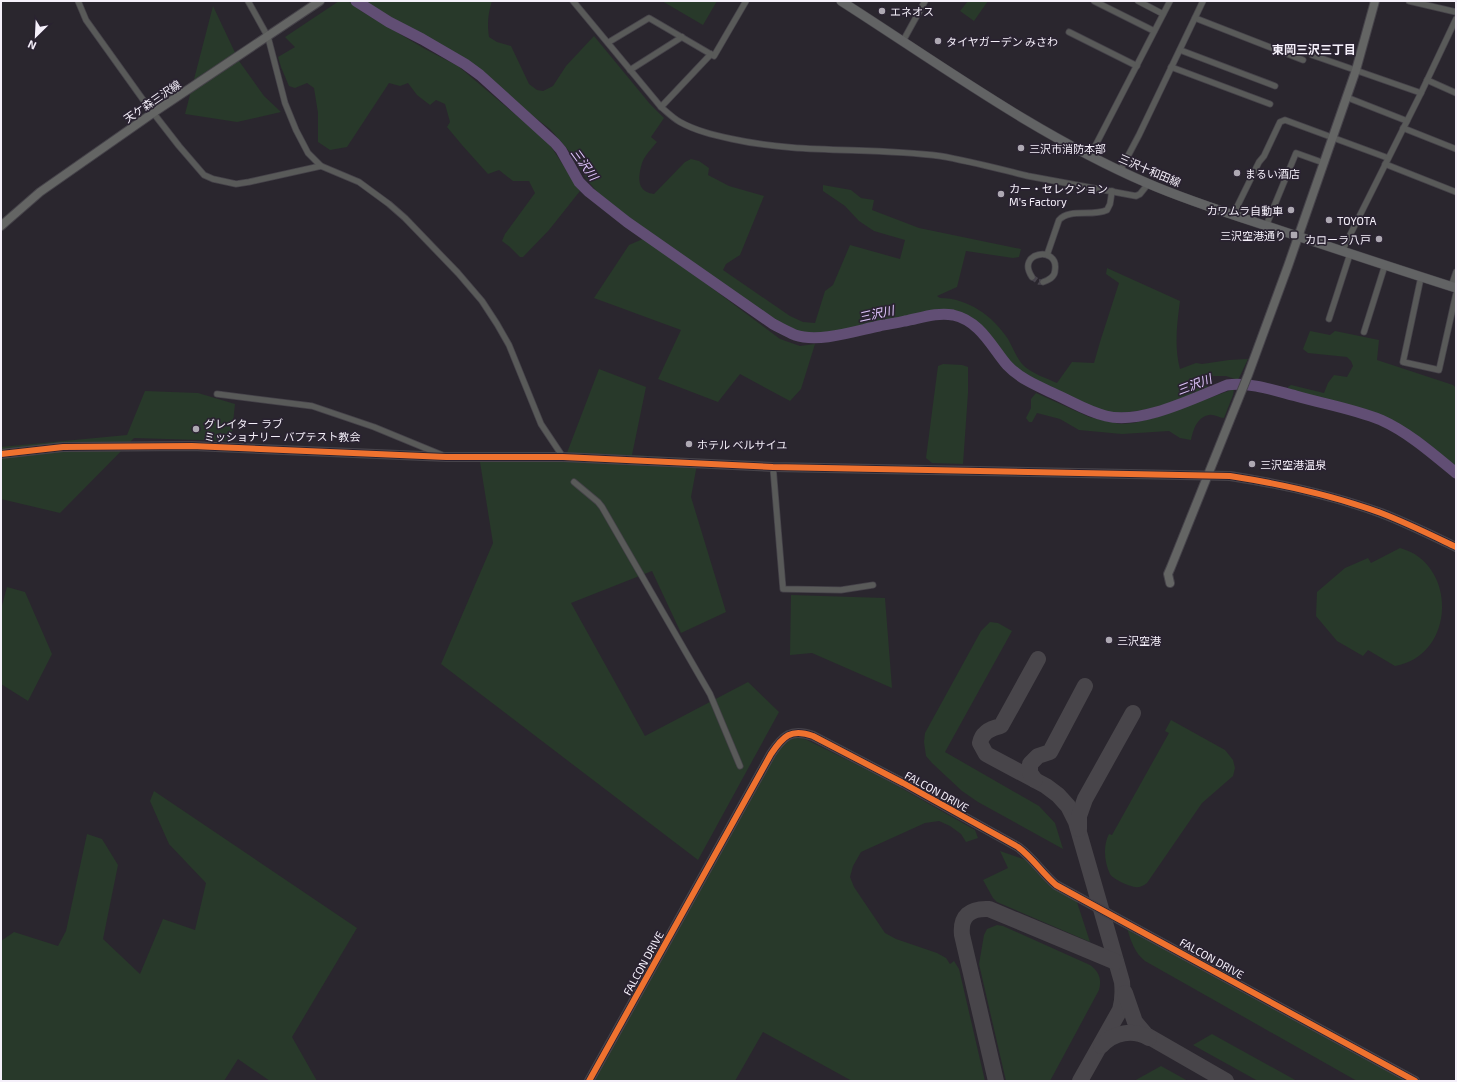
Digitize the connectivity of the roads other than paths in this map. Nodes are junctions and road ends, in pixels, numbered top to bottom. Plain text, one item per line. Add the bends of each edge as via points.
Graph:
1 (78, 1) edge
2 (248, 1) edge
3 (320, 1) edge
4 (574, 1) edge
5 (746, 1) edge
6 (841, 1) edge
7 (925, 1) edge
8 (1094, 1) edge
9 (1138, 1) edge
10 (1170, 1) edge
11 (1203, 1) edge
12 (1375, 1) edge
13 (1409, 1) edge
14 (1429, 3) edge
15 (1456, 12) edge
16 (1163, 14) junction
17 (1195, 18) junction
18 (1456, 19) edge
19 (1154, 31) junction
20 (1069, 32) dead end
21 (268, 37) junction
22 (682, 37) junction
23 (903, 41) junction
24 (608, 42) junction
25 (1180, 50) junction
26 (710, 54) junction
27 (1312, 55) dead end
28 (1303, 60) dead end
29 (1137, 66) junction
30 (1171, 67) junction
31 (630, 70) junction
32 (1356, 70) junction
33 (1427, 80) junction
34 (1274, 86) dead end
35 (1421, 93) junction
36 (1456, 93) edge
37 (1346, 97) junction
38 (1270, 104) dead end
39 (661, 107) junction
40 (153, 113) junction
41 (1407, 121) junction
42 (1403, 128) junction
43 (1333, 136) junction
44 (1456, 149) edge
45 (1090, 156) junction
46 (1388, 158) junction
47 (1324, 163) junction
48 (1385, 164) junction
49 (321, 166) junction
50 (1120, 171) junction
51 (1148, 184) junction
52 (1112, 191) junction
53 (1456, 192) edge
54 (1233, 215) junction
55 (1, 226) edge
56 (1266, 226) junction
57 (1298, 236) junction
58 (1346, 252) junction
59 (1047, 255) junction
60 (1385, 265) junction
61 (1456, 272) edge
62 (1032, 277) dead end
63 (1421, 277) junction
64 (1043, 282) dead end
65 (1454, 290) edge
66 (1329, 319) dead end
67 (1364, 332) dead end
68 (217, 394) dead end
69 (1, 454) edge
70 (446, 457) junction
71 (563, 457) junction
72 (773, 466) junction
73 (1207, 476) junction
74 (574, 482) dead end
75 (1456, 547) edge
76 (1170, 583) dead end
77 (873, 585) dead end
78 (740, 766) dead end
79 (589, 1081) edge
80 (1415, 1081) edge

1 - 40 street via 86,20
2 - 21 street
3 - 21 street, 天ケ森三沢線
4 - 24 street
5 - 26 street via 714,56
6 - 23 main road, 三沢十和田線
7 - 23 street
8 - 19 street
9 - 16 street
10 - 16 street
11 - 17 street
12 - 32 street
13 - 14 street
14 - 15 street
16 - 19 street
17 - 25 street
17 - 28 street
18 - 33 street
19 - 29 street
20 - 29 street
21 - 40 street, 天ケ森三沢線
21 - 49 street via 285,103 296,130 308,154
22 - 24 street via 649,18
22 - 26 street
22 - 31 street
23 - 45 main road, 三沢十和田線 via 1014,112
24 - 31 street
25 - 30 street
25 - 34 street
26 - 39 street
27 - 32 street
29 - 45 street
30 - 38 street
30 - 50 street
31 - 39 street
32 - 35 street
32 - 37 street
33 - 35 street
33 - 36 street
35 - 41 street
37 - 41 street
37 - 43 street
39 - 52 street via 673,118 693,128 765,146 876,150 939,156
40 - 49 street via 204,175 213,179 236,184
40 - 55 street, 天ケ森三沢線 via 40,192
41 - 42 street
42 - 44 street
42 - 46 street
43 - 46 street
43 - 47 street
43 - 54 street via 1285,120 1280,122
45 - 50 main road, 三沢十和田線
46 - 48 street
47 - 56 street via 1296,153
47 - 57 street
48 - 53 street
48 - 58 street
49 - 71 street via 359,182 389,204 458,273 482,302 505,338 541,424
50 - 51 main road, 三沢十和田線
51 - 52 street via 1136,196
51 - 54 main road, 三沢十和田線
52 - 59 street via 1107,210 1063,216 1059,220
54 - 56 main road, 三沢十和田線
56 - 57 main road, 三沢十和田線
57 - 58 main road, 三沢十和田線
57 - 73 street via 1278,296
58 - 60 main road, 三沢十和田線
58 - 66 street
59 - 62 street via 1036,255 1032,258 1028,268
59 - 64 street via 1056,267 1052,277
60 - 63 main road, 三沢十和田線
60 - 67 street
61 - 65 street
63 - 65 main road, 三沢十和田線
63 - 65 street via 1403,362 1439,370
68 - 70 street via 312,406 374,427
69 - 70 street via 64,447 192,446
70 - 71 street
71 - 72 street
72 - 73 street
72 - 77 street via 782,589 841,590
73 - 75 street via 1265,481 1334,498 1388,516
73 - 76 street via 1170,570
74 - 78 street via 602,507 710,694
79 - 80 street, FALCON DRIVE via 771,754 782,738 789,734 804,733 903,783 1018,847 1030,856 1056,885

